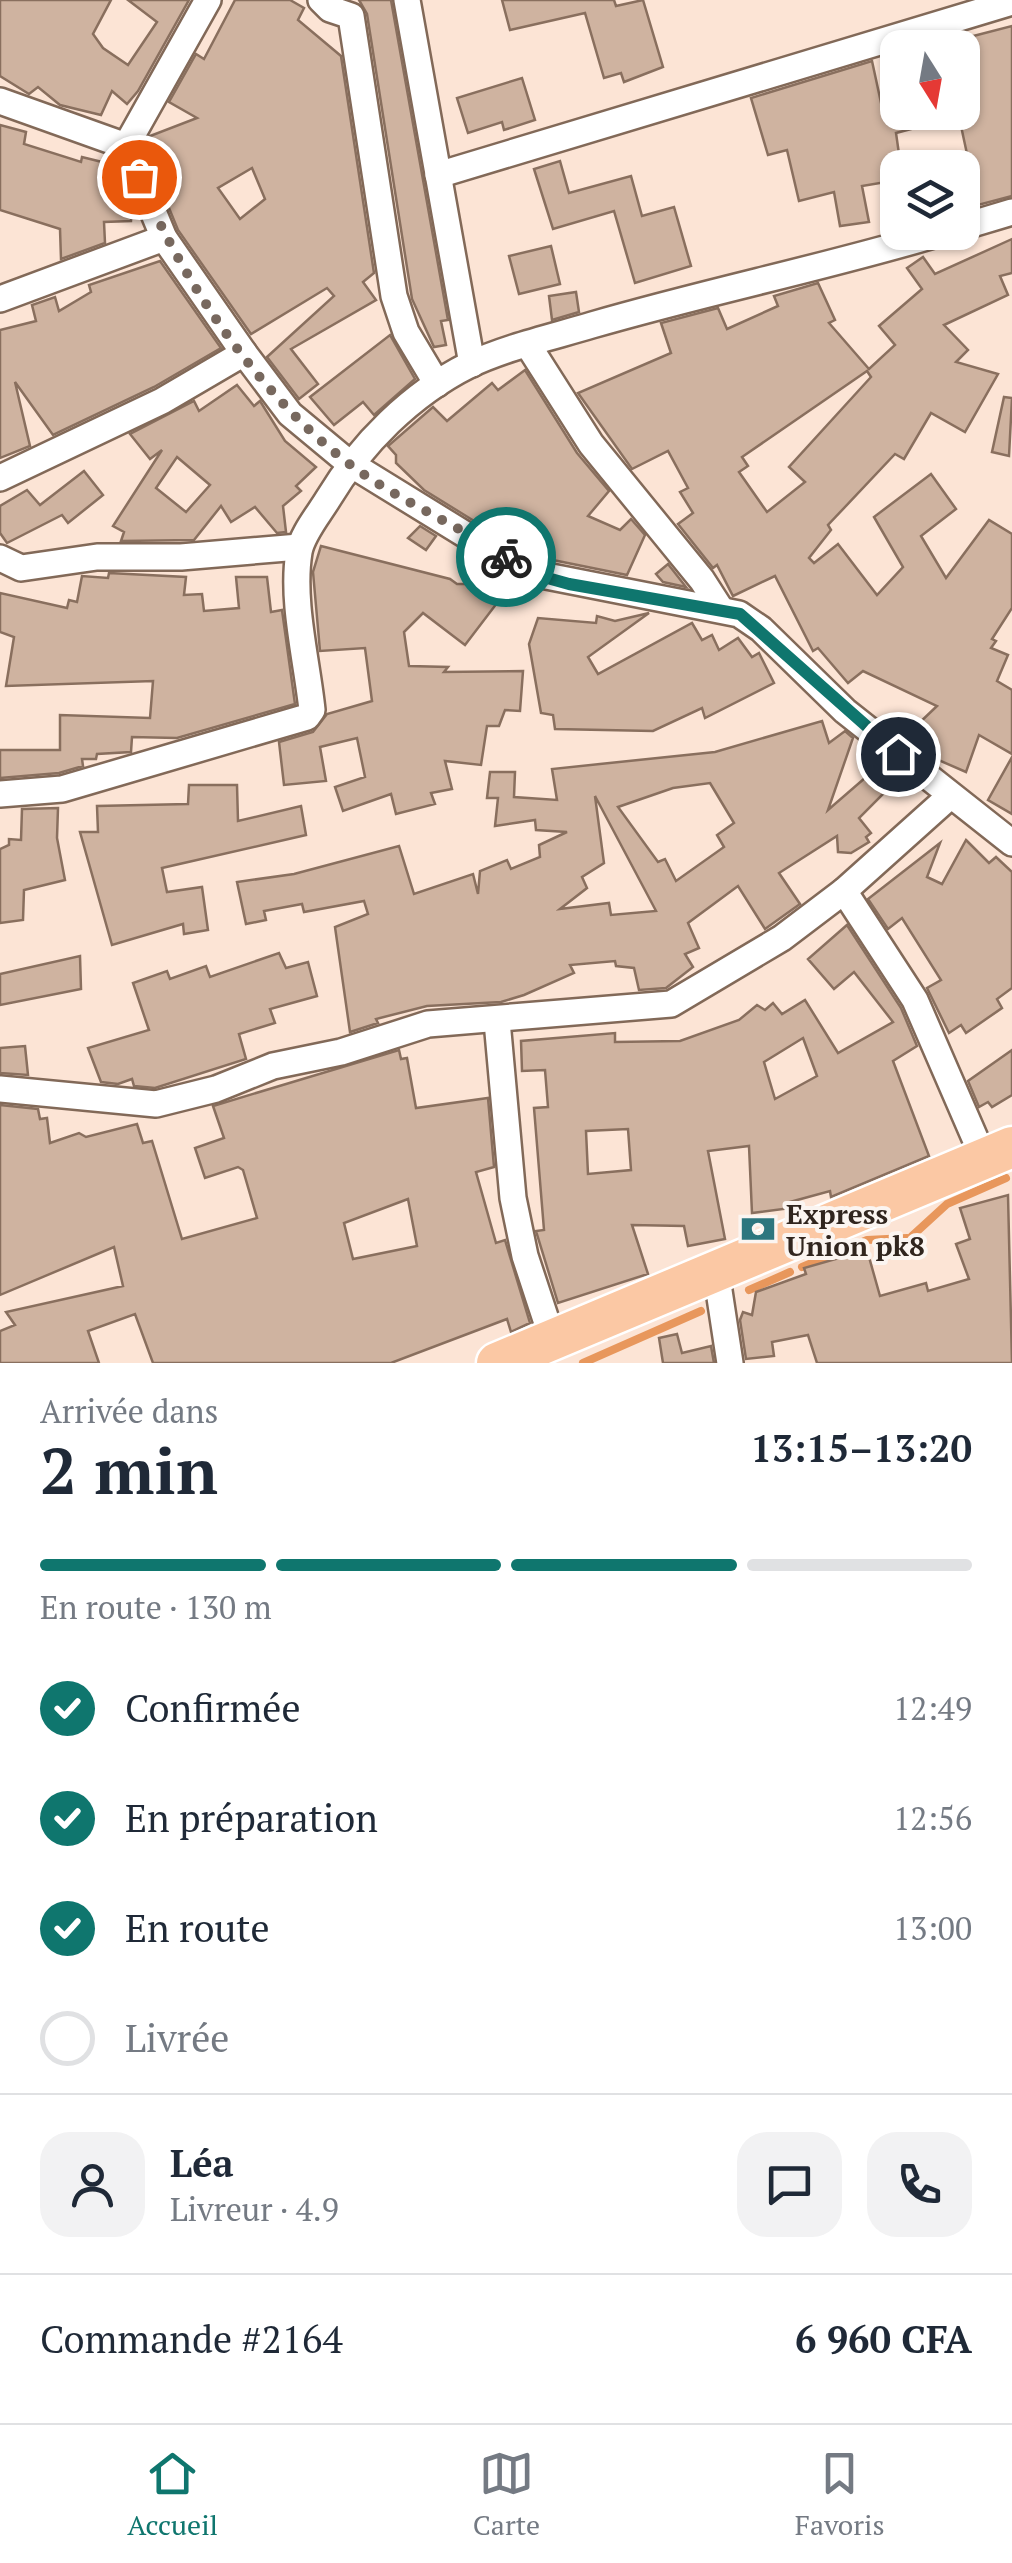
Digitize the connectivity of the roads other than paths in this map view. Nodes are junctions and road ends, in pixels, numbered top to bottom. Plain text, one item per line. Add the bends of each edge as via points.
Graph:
1 (208, 0) edge
2 (321, 0) edge
3 (407, 0) edge
4 (1012, 2) edge
5 (0, 100) edge
6 (126, 146) junction
7 (438, 175) junction
8 (1012, 212) edge
9 (980, 222) edge
10 (164, 238) junction
11 (881, 250) edge
12 (0, 299) edge
13 (528, 346) junction
14 (244, 353) junction
15 (472, 364) junction
16 (437, 384) junction
17 (349, 464) junction
18 (0, 478) edge
19 (299, 547) junction
20 (0, 558) edge
21 (720, 608) junction
22 (0, 794) edge
23 (950, 796) junction
24 (1012, 843) edge
25 (844, 891) junction
26 (497, 1021) junction
27 (0, 1090) edge
28 (998, 1153) edge
29 (716, 1271) junction
30 (552, 1338) junction
31 (497, 1363) edge
32 (730, 1363) edge

1 - 6 street
2 - 16 street via 351,16 394,296 406,332
3 - 7 street
4 - 7 street
5 - 6 street
6 - 10 street
7 - 15 street
8 - 9 street
10 - 12 street
10 - 14 street
11 - 13 street via 700,293
13 - 15 street
13 - 21 street via 592,444
14 - 17 street via 290,414
14 - 18 street via 162,401
15 - 16 street
16 - 17 street
17 - 19 street
17 - 21 street via 526,572
19 - 20 street via 181,558 97,557 21,568
19 - 22 street via 312,710 307,717 62,789
21 - 23 street via 761,629 845,710
23 - 24 street
23 - 25 street
25 - 26 street via 678,1002
25 - 28 street via 915,1000
26 - 27 street via 428,1024 156,1104
26 - 30 street via 512,1198
28 - 29 main road
29 - 30 main road
29 - 32 street
30 - 31 main road

